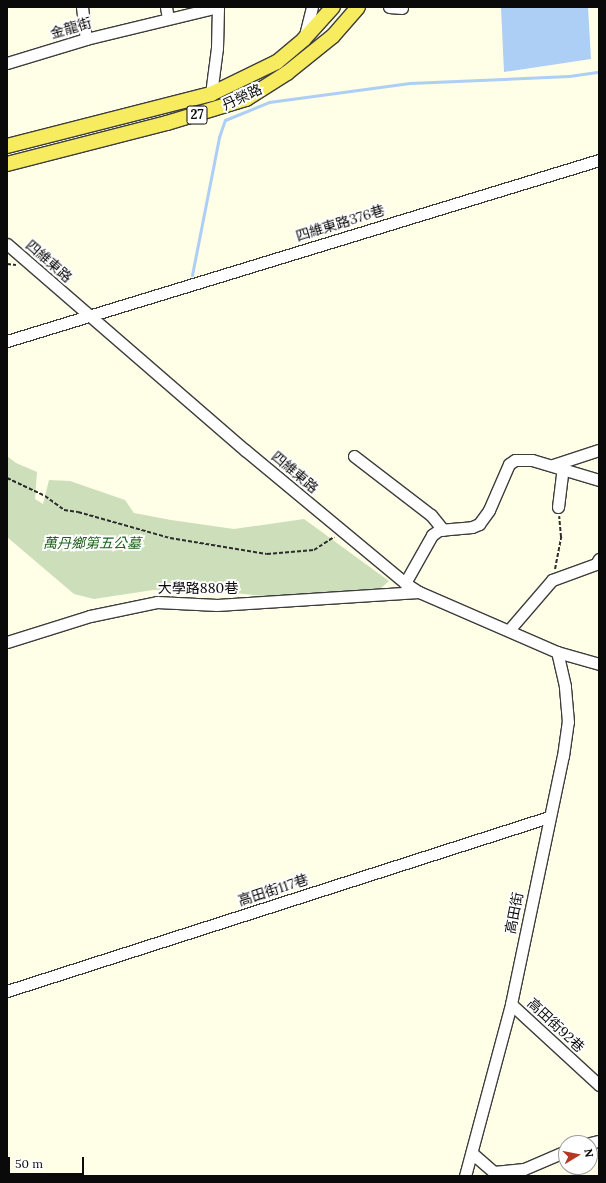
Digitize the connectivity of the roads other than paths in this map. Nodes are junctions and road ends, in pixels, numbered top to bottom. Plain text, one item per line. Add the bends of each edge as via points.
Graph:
1 (82, 7) edge
2 (218, 7) edge
3 (312, 7) edge
4 (333, 7) edge
5 (358, 7) edge
6 (388, 7) edge
7 (402, 8) dead end
8 (167, 12) edge
9 (86, 39) junction
10 (304, 39) junction
11 (7, 63) edge
12 (212, 94) junction
13 (7, 146) edge
14 (599, 160) edge
15 (7, 164) edge
16 (7, 244) edge
17 (90, 316) junction
18 (7, 341) edge
19 (599, 450) edge
20 (354, 456) dead end
21 (558, 467) junction
22 (599, 480) edge
23 (558, 507) road end
24 (443, 530) junction
25 (599, 559) edge
26 (406, 583) junction
27 (419, 592) junction
28 (509, 630) junction
29 (7, 642) edge
30 (557, 652) junction
31 (599, 664) edge
32 (549, 817) junction
33 (7, 991) edge
34 (511, 1004) junction
35 (599, 1085) edge
36 (473, 1154) junction
37 (558, 1154) edge
38 (465, 1176) edge

1 - 9 street
2 - 8 street, 金龍街
2 - 12 street
3 - 10 street
4 - 10 main road, 丹榮路 / 27
5 - 15 main road, 丹榮路 / 27 via 333,36 287,73 246,99 174,121
6 - 7 street
8 - 9 street, 金龍街
9 - 11 street, 金龍街
10 - 12 main road, 丹榮路 / 27 via 277,62
12 - 13 main road, 丹榮路 / 27
14 - 17 street, 四維東路376巷 via 145,297
16 - 17 street, 四維東路
17 - 18 street, 四維東路376巷
17 - 26 street, 四維東路
19 - 21 street
20 - 24 street via 431,515
21 - 22 street
21 - 23 street
21 - 24 street via 532,460 515,460 509,464 489,510 478,524
24 - 26 street via 432,535
25 - 28 street via 596,564 552,580
26 - 27 street, 四維東路
27 - 28 street, 四維東路
27 - 29 street, 大學路880巷 via 217,606 156,602 90,616
28 - 30 street, 四維東路
30 - 31 street, 四維東路
30 - 32 street, 高田街 via 565,686 568,722
32 - 33 street, 高田街117巷
32 - 34 street, 高田街
34 - 35 street, 高田街92巷
34 - 36 street, 高田街
36 - 37 street via 494,1172 524,1169
36 - 38 street, 高田街

